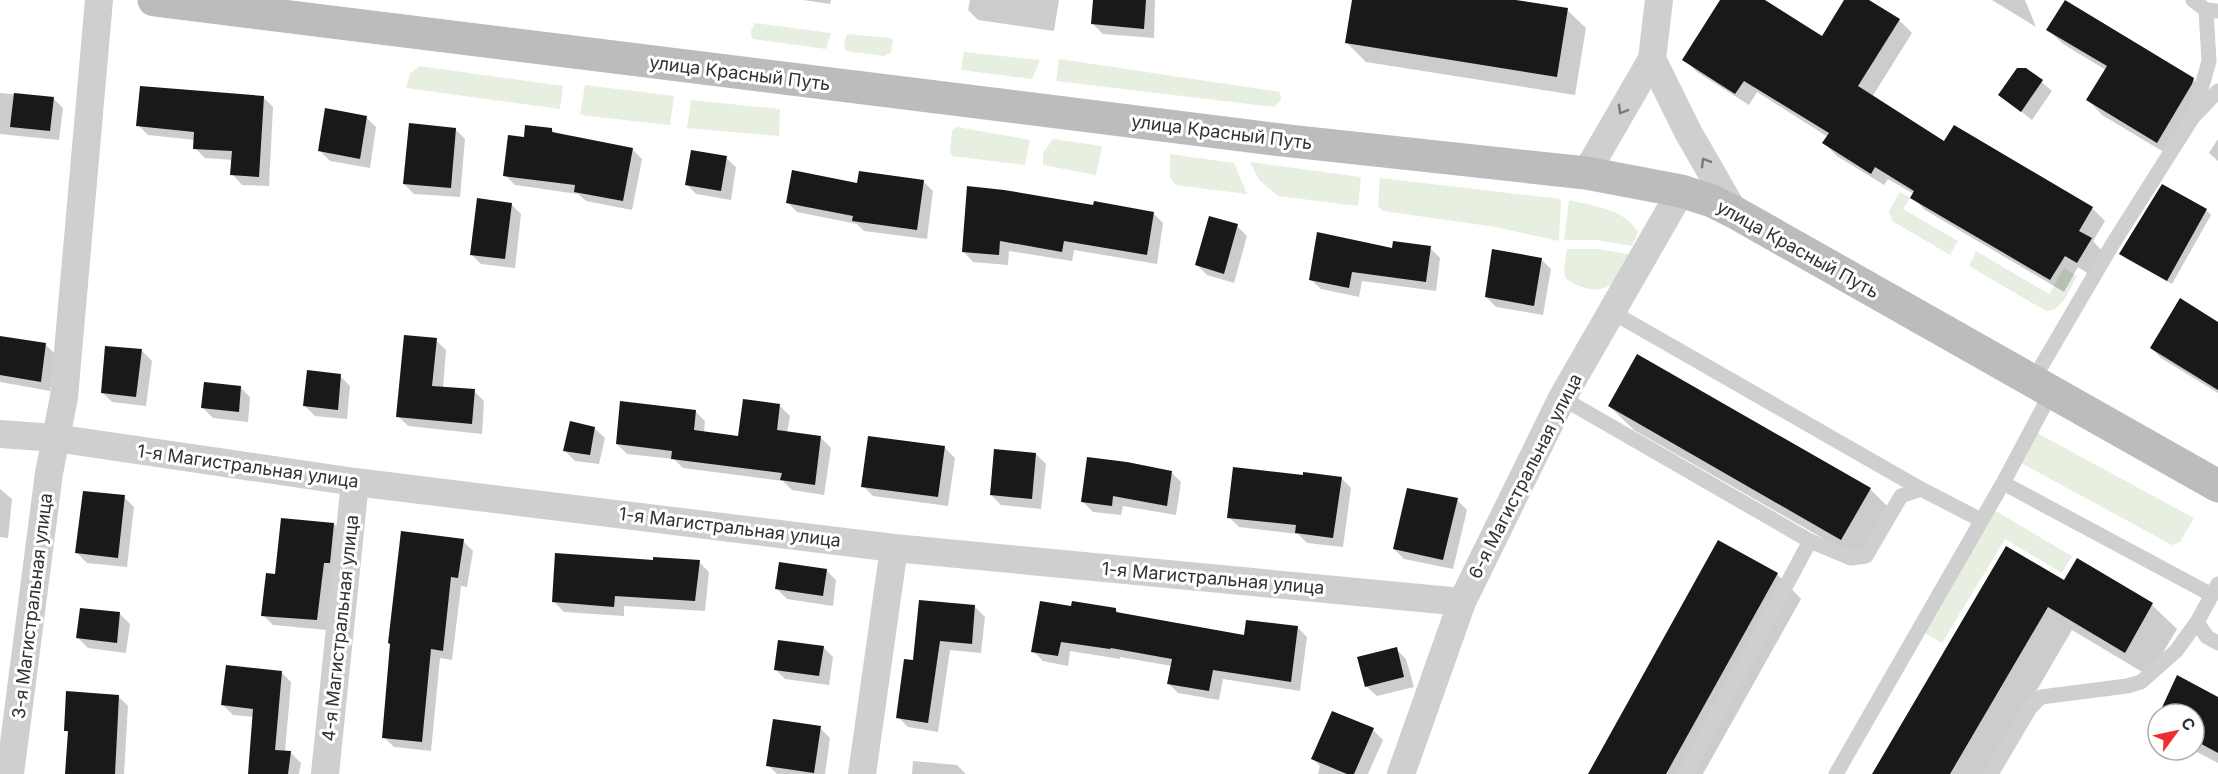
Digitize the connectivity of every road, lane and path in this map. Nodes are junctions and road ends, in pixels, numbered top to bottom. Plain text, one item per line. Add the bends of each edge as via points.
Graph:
1 (99, 0) edge
2 (154, 0) edge
3 (1659, 0) edge
4 (2193, 0) edge
5 (2212, 10) edge
6 (1652, 59) junction
7 (2218, 91) edge
8 (2193, 117) junction
9 (1586, 173) junction
10 (1681, 192) junction
11 (1734, 212) junction
12 (1612, 312) junction
13 (2042, 387) junction
14 (1562, 398) junction
15 (0, 434) edge
16 (55, 438) junction
17 (355, 482) junction
18 (2003, 483) junction
19 (2218, 486) edge
20 (1921, 489) junction
21 (1981, 520) junction
22 (1810, 541) junction
23 (894, 548) junction
24 (2215, 589) edge
25 (1462, 602) junction
26 (2196, 622) junction
27 (2218, 643) edge
28 (10, 774) edge
29 (325, 774) edge
30 (862, 774) edge
31 (1401, 774) edge
32 (1685, 774) edge
33 (1836, 774) edge
34 (1991, 774) edge

1 - 16 street, 3-я Магистральная улица via 64,397
2 - 9 main road, улица Красный Путь via 1278,139
3 - 6 street
4 - 5 lane
5 - 8 lane via 2209,61
6 -> 9 street
11 -> 6 street
7 - 8 lane
8 - 13 lane via 2112,244
9 - 10 main road, улица Красный Путь
10 - 11 main road, улица Красный Путь
10 - 12 street, 6-я Магистральная улица
11 - 13 main road, улица Красный Путь
12 - 14 street, 6-я Магистральная улица
12 - 20 lane
13 - 18 lane
13 - 19 main road, улица Красный Путь
14 - 22 lane
14 - 25 street, 6-я Магистральная улица
15 - 16 street, 1-я Магистральная улица
16 - 17 street, 1-я Магистральная улица
16 - 28 street, 3-я Магистральная улица
17 - 23 street, 1-я Магистральная улица
17 - 29 street, 4-я Магистральная улица
18 - 21 lane
18 - 24 lane
20 - 21 lane
20 - 22 lane via 1901,496 1866,556 1851,558
21 - 33 lane
22 - 32 lane
23 - 25 street, 1-я Магистральная улица
23 - 30 street
24 - 26 lane
25 - 31 street, 6-я Магистральная улица
26 - 27 lane via 2207,637
26 - 34 lane via 2176,651 2141,682 2041,697 2030,708

